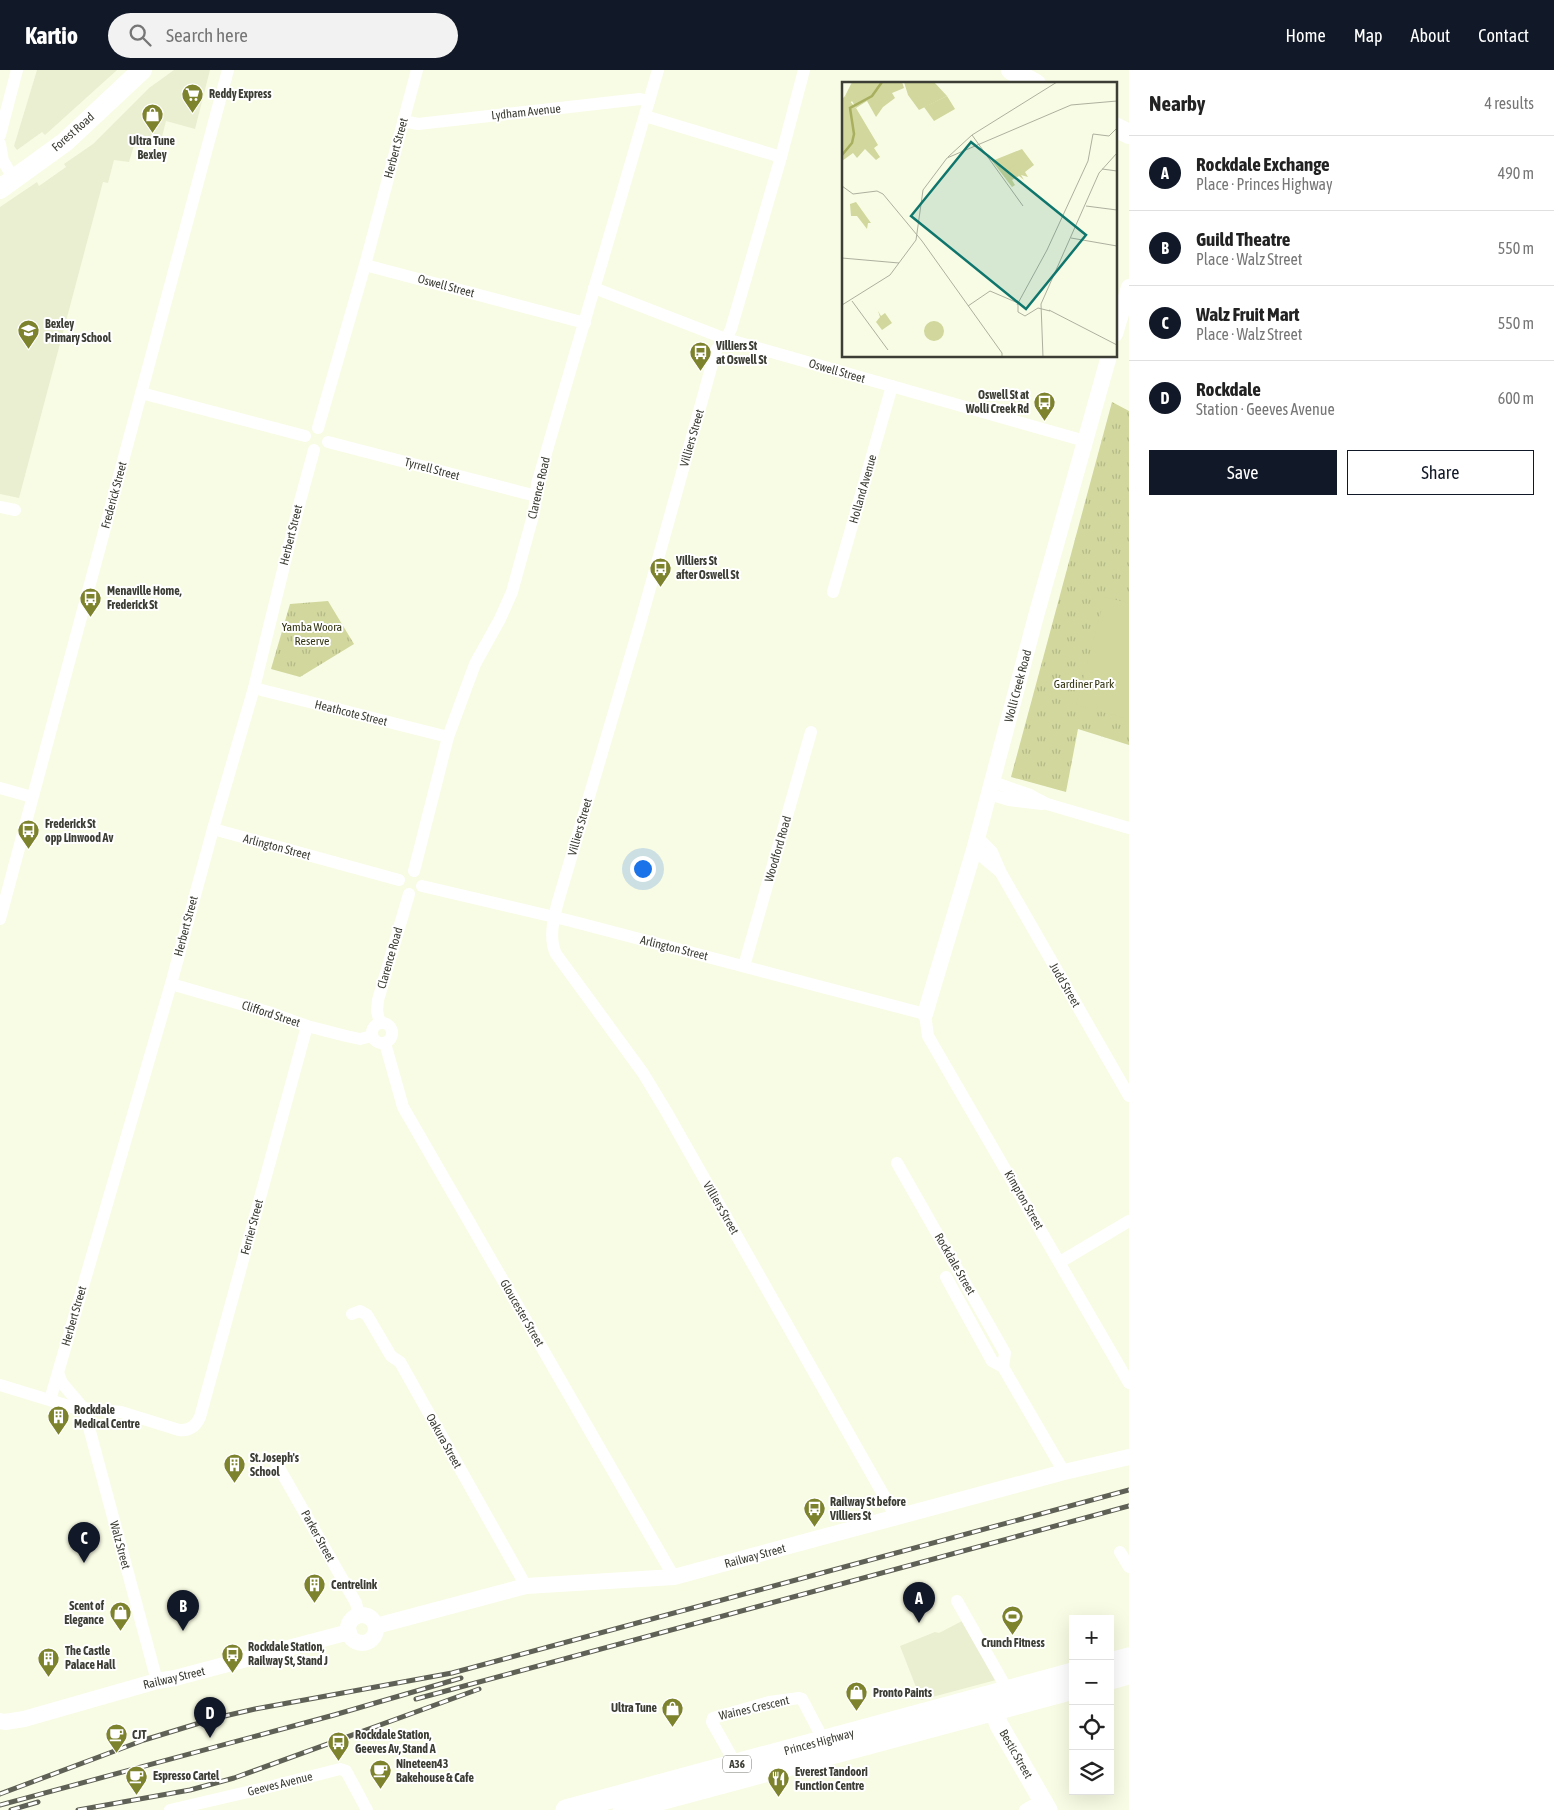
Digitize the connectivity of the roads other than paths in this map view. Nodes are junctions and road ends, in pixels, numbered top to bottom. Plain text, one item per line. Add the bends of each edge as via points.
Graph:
1 (17, 70) edge
2 (142, 70) edge
3 (228, 70) edge
4 (417, 70) edge
5 (658, 70) edge
6 (804, 70) edge
7 (1011, 70) edge
8 (1032, 82) edge
9 (649, 101) junction
10 (644, 116) junction
11 (403, 121) junction
12 (1116, 128) edge
13 (1129, 134) edge
14 (0, 135) edge
15 (0, 144) edge
16 (781, 157) junction
17 (7, 184) edge
18 (365, 265) junction
19 (1129, 287) edge
20 (594, 288) junction
21 (1118, 311) edge
22 (585, 323) junction
23 (1116, 326) edge
24 (726, 339) junction
25 (1108, 358) edge
26 (892, 386) junction
27 (140, 393) junction
28 (318, 428) junction
29 (305, 436) junction
30 (1085, 441) junction
31 (328, 442) junction
32 (314, 450) junction
33 (536, 496) junction
34 (0, 508) edge
35 (15, 510) dead end
36 (833, 592) dead end
37 (254, 688) junction
38 (811, 732) dead end
39 (448, 737) junction
40 (0, 788) edge
41 (991, 788) junction
42 (32, 797) junction
43 (1129, 828) edge
44 (213, 829) junction
45 (976, 843) junction
46 (414, 871) junction
47 (399, 880) junction
48 (422, 886) junction
49 (408, 894) junction
50 (554, 917) junction
51 (0, 919) edge
52 (744, 966) junction
53 (171, 984) junction
54 (925, 1014) junction
55 (380, 1023) junction
56 (307, 1026) junction
57 (372, 1036) junction
58 (385, 1043) junction
59 (1129, 1096) edge
60 (897, 1163) dead end
61 (1129, 1221) edge
62 (1060, 1262) junction
63 (946, 1277) dead end
64 (352, 1314) dead end
65 (1003, 1367) junction
66 (58, 1373) junction
67 (1129, 1383) edge
68 (0, 1385) edge
69 (50, 1400) junction
70 (84, 1409) junction
71 (1129, 1457) edge
72 (274, 1458) dead end
73 (1064, 1472) junction
74 (896, 1517) junction
75 (1120, 1552) dead end
76 (1129, 1567) edge
77 (674, 1577) junction
78 (526, 1586) junction
79 (956, 1601) dead end
80 (359, 1615) junction
81 (376, 1626) junction
82 (349, 1632) junction
83 (1129, 1658) edge
84 (1114, 1662) edge
85 (1069, 1674) edge
86 (1129, 1674) edge
87 (1114, 1678) edge
88 (157, 1681) junction
89 (1069, 1690) edge
90 (996, 1699) junction
91 (0, 1721) edge
92 (827, 1748) junction
93 (740, 1771) junction
94 (1045, 1805) edge
95 (170, 1810) edge
96 (367, 1810) edge
97 (566, 1810) edge
98 (623, 1810) edge
99 (1025, 1810) edge

1 - 14 street
2 - 17 main road, Forest Road via 65,142
3 - 27 street, Frederick Street
4 - 11 street, Herbert Street
5 - 9 street, Clarence Road
6 - 16 street, Villiers Street
7 - 8 main road
9 - 10 street, Clarence Road
9 - 11 street, Lydham Avenue via 418,124
10 - 16 street
10 - 20 street, Clarence Road
11 - 18 street, Herbert Street
12 - 13 main road
15 - 17 street
16 - 24 street, Villiers Street
18 - 22 street, Oswell Street
18 - 28 street, Herbert Street
19 - 21 street
20 - 22 street, Clarence Road
20 - 24 street, Oswell Street
21 - 23 street
22 - 33 street, Clarence Road
24 - 26 street, Oswell Street
24 - 50 street, Villiers Street via 716,350
25 - 30 street, Wolli Creek Road
26 - 30 street, Oswell Street
26 - 36 street, Holland Avenue
27 - 29 street
27 - 42 street, Frederick Street
28 - 29 street via 310,429
28 - 31 street via 326,433
29 - 32 street via 306,445
30 - 41 street, Wolli Creek Road
31 - 32 street via 322,449
31 - 33 street, Tyrrell Street
32 - 37 street, Herbert Street
33 - 39 street, Clarence Road via 512,592 475,664
34 - 35 street
37 - 39 street, Heathcote Street
37 - 44 street, Herbert Street
38 - 52 street, Woodford Road
39 - 46 street, Clarence Road
40 - 42 street
41 - 43 street via 1030,795 1047,804
41 - 45 street, Wolli Creek Road
42 - 51 street, Frederick Street
44 - 47 street, Arlington Street
44 - 53 street, Herbert Street
45 - 54 street, Wolli Creek Road
45 - 59 street, Judd Street via 992,852
46 - 47 street via 405,872
46 - 48 street via 421,877
47 - 49 street via 401,889
48 - 49 street via 417,892
48 - 50 street, Arlington Street
49 - 55 street, Clarence Road via 378,1000
50 - 52 street, Arlington Street
50 - 74 street, Villiers Street via 552,945 556,954 648,1081
52 - 54 street, Arlington Street
53 - 56 street, Clifford Street
53 - 66 street, Herbert Street
54 - 62 street, Kimpton Street via 928,1036
55 - 57 street via 372,1030
55 - 58 street via 388,1025 392,1031 391,1039
56 - 57 street, Clifford Street via 360,1039
56 - 70 street, Ferrier Street via 200,1418 193,1427 179,1430 121,1412
57 - 58 street via 375,1041
58 - 77 street, Gloucester Street via 403,1107
60 - 65 street, Rockdale Street via 1005,1353
61 - 62 street
62 - 67 street, Kimpton Street
63 - 65 street, Rockdale Street via 992,1361
64 - 78 street, Oakura Street via 360,1311 367,1315 391,1356 400,1362
65 - 73 street, Rockdale Street
66 - 69 street, Herbert Street
66 - 70 street via 62,1383
68 - 69 street
69 - 70 street
70 - 88 street, Walz Street
71 - 73 street, Railway Street
72 - 80 street, Parker Street via 356,1604
73 - 74 street, Railway Street
74 - 77 street, Railway Street
75 - 76 street
77 - 78 street, Railway Street
78 - 81 street, Railway Street
79 - 90 street
80 - 81 street via 372,1618
80 - 82 street via 352,1620
81 - 82 street via 375,1636 368,1642 354,1640
82 - 88 street, Railway Street
83 - 84 highway
85 - 90 highway, Princes Highway / A36
86 - 87 highway
88 - 91 street, Railway Street via 24,1719
89 - 90 highway, Princes Highway / A36
90 - 92 highway, Princes Highway / A36
90 - 94 main road, Bestic Street
92 - 93 highway, Princes Highway / A36
92 - 93 street, Waines Crescent via 799,1698 769,1702 713,1718 712,1722
93 - 97 highway, Princes Highway / A36
93 - 98 highway, Princes Highway / A36
94 - 99 street
95 - 96 street, Geeves Avenue via 340,1769 346,1771

